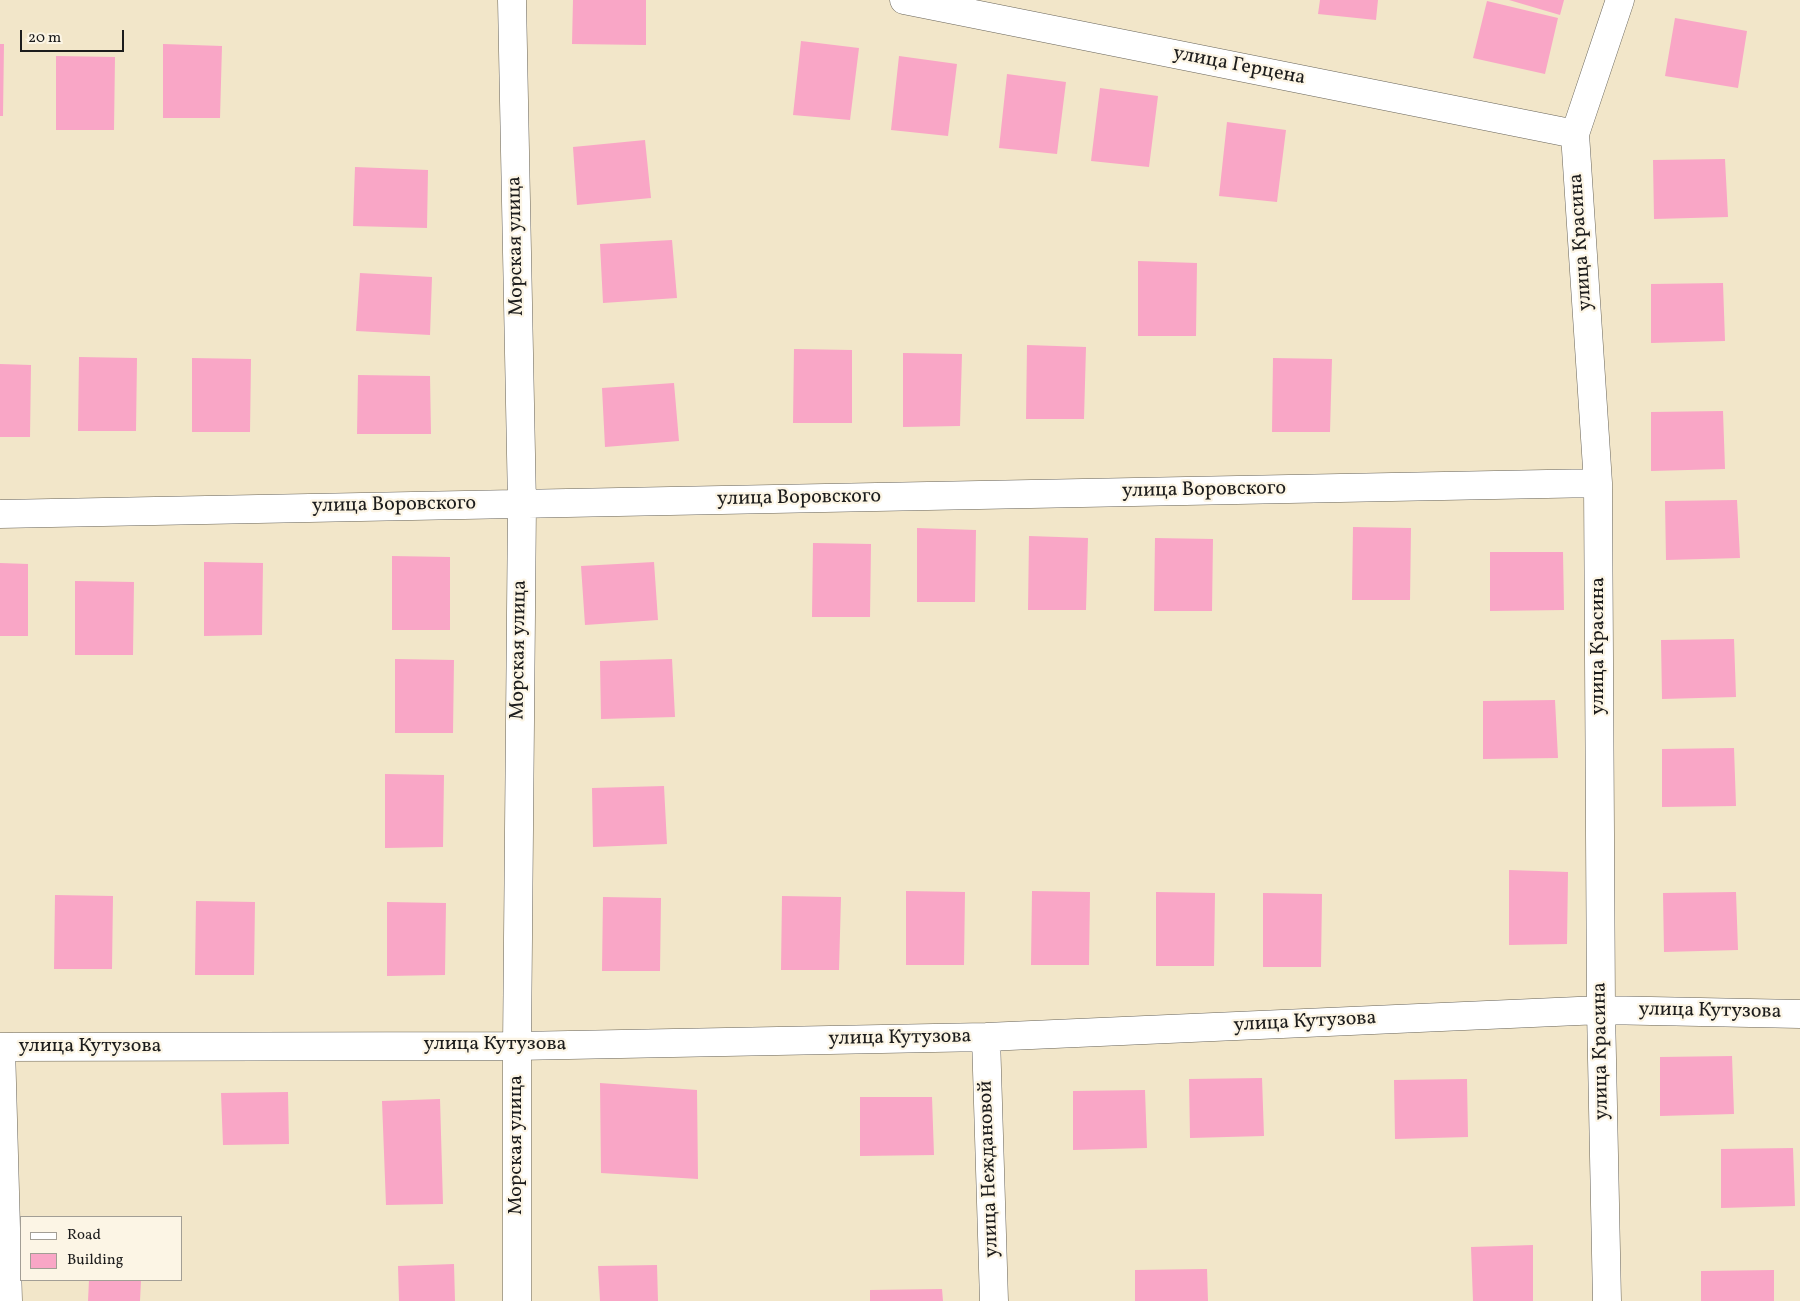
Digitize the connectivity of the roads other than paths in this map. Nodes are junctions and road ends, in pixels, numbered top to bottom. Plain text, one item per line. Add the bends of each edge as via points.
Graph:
1 (512, 0) edge
2 (904, 0) edge
3 (1620, 0) edge
4 (1575, 134) junction
5 (1598, 484) junction
6 (522, 504) junction
7 (0, 514) edge
8 (1601, 1010) junction
9 (1800, 1014) edge
10 (986, 1037) junction
11 (517, 1046) junction
12 (1, 1047) edge
13 (8, 1301) edge
14 (518, 1301) edge
15 (994, 1301) edge
16 (1607, 1301) edge

1 - 6 street, Морская улица
2 - 4 street, улица Герцена
3 - 4 street, улица Красина
4 - 5 street, улица Красина
5 - 6 street, улица Воровского
5 - 8 street, улица Красина
6 - 7 street, улица Воровского
6 - 11 street, Морская улица
8 - 9 street, улица Кутузова
8 - 10 street, улица Кутузова
8 - 16 street, улица Красина
10 - 11 street, улица Кутузова
10 - 15 street, улица Неждановой
11 - 12 street, улица Кутузова
11 - 14 street, Морская улица
12 - 13 street

